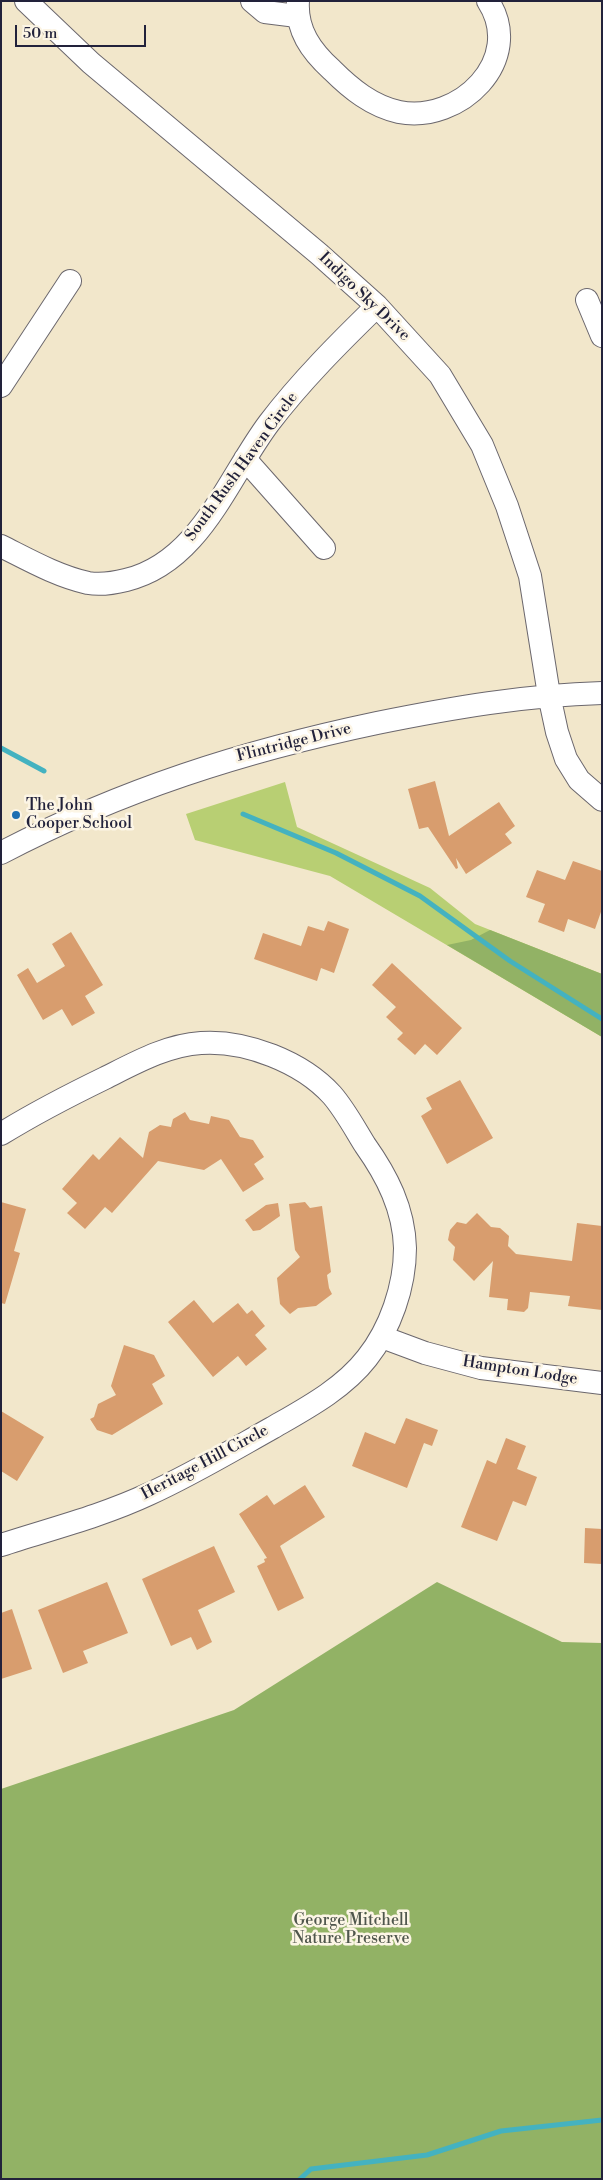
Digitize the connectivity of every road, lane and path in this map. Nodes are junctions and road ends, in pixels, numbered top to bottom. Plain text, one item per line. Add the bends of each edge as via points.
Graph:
1 (26, 1) edge
2 (252, 1) edge
3 (488, 1) edge
4 (297, 9) edge
5 (70, 281) dead end
6 (587, 300) dead end
7 (376, 306) junction
8 (602, 336) edge
9 (1, 386) edge
10 (245, 460) junction
11 (1, 546) edge
12 (324, 548) dead end
13 (602, 693) edge
14 (549, 695) junction
15 (602, 800) edge
16 (1, 853) edge
17 (1, 1134) edge
18 (382, 1337) junction
19 (602, 1383) edge
20 (1, 1545) edge

1 - 7 street, Indigo Sky Drive via 91,63 192,145
2 - 4 street via 265,12
3 - 4 street via 498,27 498,48 492,69 478,87 461,100 441,109 421,112 400,112 379,106 359,94 316,56 305,36
5 - 9 street
6 - 8 street
7 - 10 street, South Rush Haven Circle via 303,384 270,423
7 - 14 street, Indigo Sky Drive via 440,375 482,445 530,576
10 - 11 street, South Rush Haven Circle via 180,552 160,567 138,577 114,583 90,583 65,576
10 - 12 street
13 - 14 street, Flintridge Drive
14 - 15 street, Indigo Sky Drive via 566,759 579,780
14 - 16 street, Flintridge Drive via 424,714 273,747 204,766 76,815
17 - 18 street, Heritage Hill Circle via 43,1109 173,1048 201,1043 231,1045 286,1063 311,1077 332,1096 393,1190 405,1247 403,1274
18 - 19 street, Hampton Lodge via 481,1368
18 - 20 street, Heritage Hill Circle via 365,1361 342,1383 204,1467 147,1495

